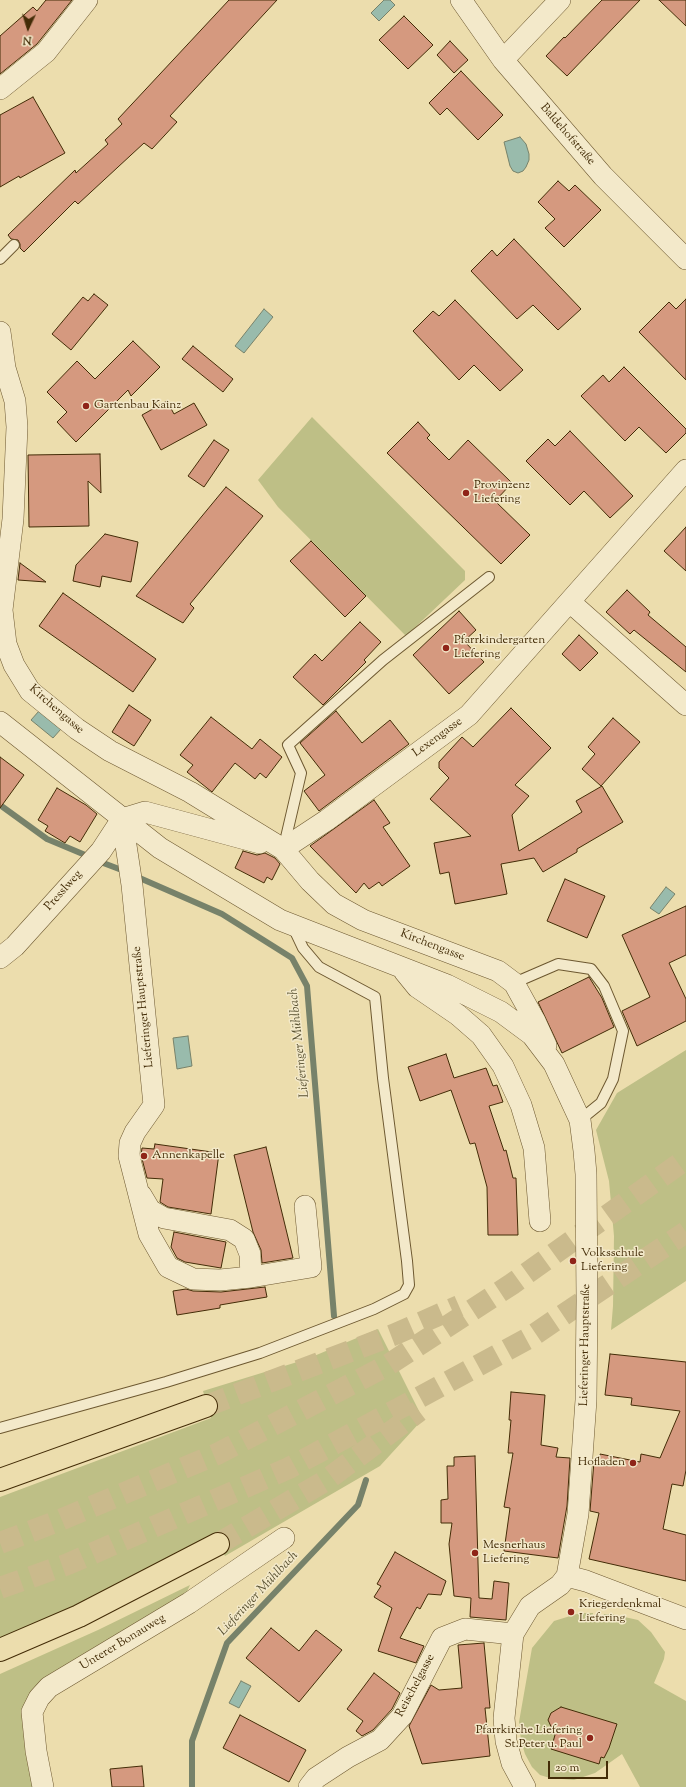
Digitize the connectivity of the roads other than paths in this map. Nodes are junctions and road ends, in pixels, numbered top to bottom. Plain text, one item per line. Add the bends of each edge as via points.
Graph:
1 (87, 0) edge
2 (461, 0) edge
3 (560, 0) edge
4 (503, 60) junction
5 (0, 89) edge
6 (14, 245) dead end
7 (0, 259) edge
8 (686, 259) edge
9 (0, 332) edge
10 (2, 377) edge
11 (686, 470) edge
12 (489, 577) dead end
13 (570, 602) junction
14 (686, 705) edge
15 (0, 722) edge
16 (122, 819) junction
17 (284, 849) junction
18 (292, 925) junction
19 (0, 958) edge
20 (402, 967) junction
21 (514, 983) junction
22 (554, 1064) junction
23 (580, 1120) junction
24 (137, 1188) junction
25 (305, 1206) dead end
26 (540, 1221) dead end
27 (251, 1277) junction
28 (206, 1406) tunnel mouth
29 (0, 1428) edge
30 (0, 1480) edge
31 (284, 1538) dead end
32 (218, 1544) tunnel mouth
33 (567, 1576) junction
34 (686, 1619) edge
35 (513, 1634) junction
36 (0, 1650) edge
37 (43, 1787) edge
38 (309, 1787) edge
39 (526, 1787) edge

1 - 5 street via 46,52
2 - 4 street, Baldehofstraße
3 - 4 street
4 - 8 street, Baldehofstraße via 603,176
6 - 7 lane
9 - 10 street, Kirchengasse
10 - 17 street, Kirchengasse via 15,401 17,427 13,519 2,610 6,644 14,665 30,691 76,729 110,751 190,792
11 - 13 street, Lexengasse
12 - 17 lane via 383,660 288,745 301,773
13 - 14 street
13 - 17 street, Lexengasse via 469,715
15 - 16 street, Lieferinger Hauptstraße
16 - 17 street via 145,812
16 - 18 street, Lieferinger Hauptstraße via 160,848
16 - 19 street, Presslweg via 87,867 15,946
16 - 24 street, Lieferinger Hauptstraße via 132,885 154,1105 130,1143 129,1156
17 - 21 street, Kirchengasse via 310,882 334,904 363,920 498,971
18 - 20 street, Lieferinger Hauptstraße
18 - 29 lane via 303,948 319,967 375,997 407,1261 409,1285 404,1294 374,1309 260,1353
20 - 22 street, Lieferinger Hauptstraße via 447,985 501,1012 532,1036
20 - 26 street via 417,987 458,1015 481,1035 503,1066 521,1105 534,1148
21 - 22 street, Kirchengasse
21 - 23 lane via 558,964 592,969 604,986 623,1031 613,1079 601,1102
22 - 23 street, Lieferinger Hauptstraße
23 - 33 street, Lieferinger Hauptstraße via 586,1174 586,1400 578,1514
24 - 27 street, Lieferinger Hauptstraße via 150,1210 164,1218 230,1230 244,1239 250,1254
24 - 27 street, Lieferinger Hauptstraße via 149,1234 168,1267 193,1279
25 - 27 street, Lieferinger Hauptstraße via 311,1267
28 - 30 highway
31 - 37 street, Unterer Bonauweg via 189,1603 49,1687 39,1698 32,1712
32 - 36 highway via 79,1616
33 - 34 street via 586,1580
33 - 35 street via 560,1585 530,1606
35 - 38 street, Reischelgasse via 465,1629 442,1638 402,1716 380,1740 316,1778
35 - 39 street via 504,1718 506,1741 512,1763

